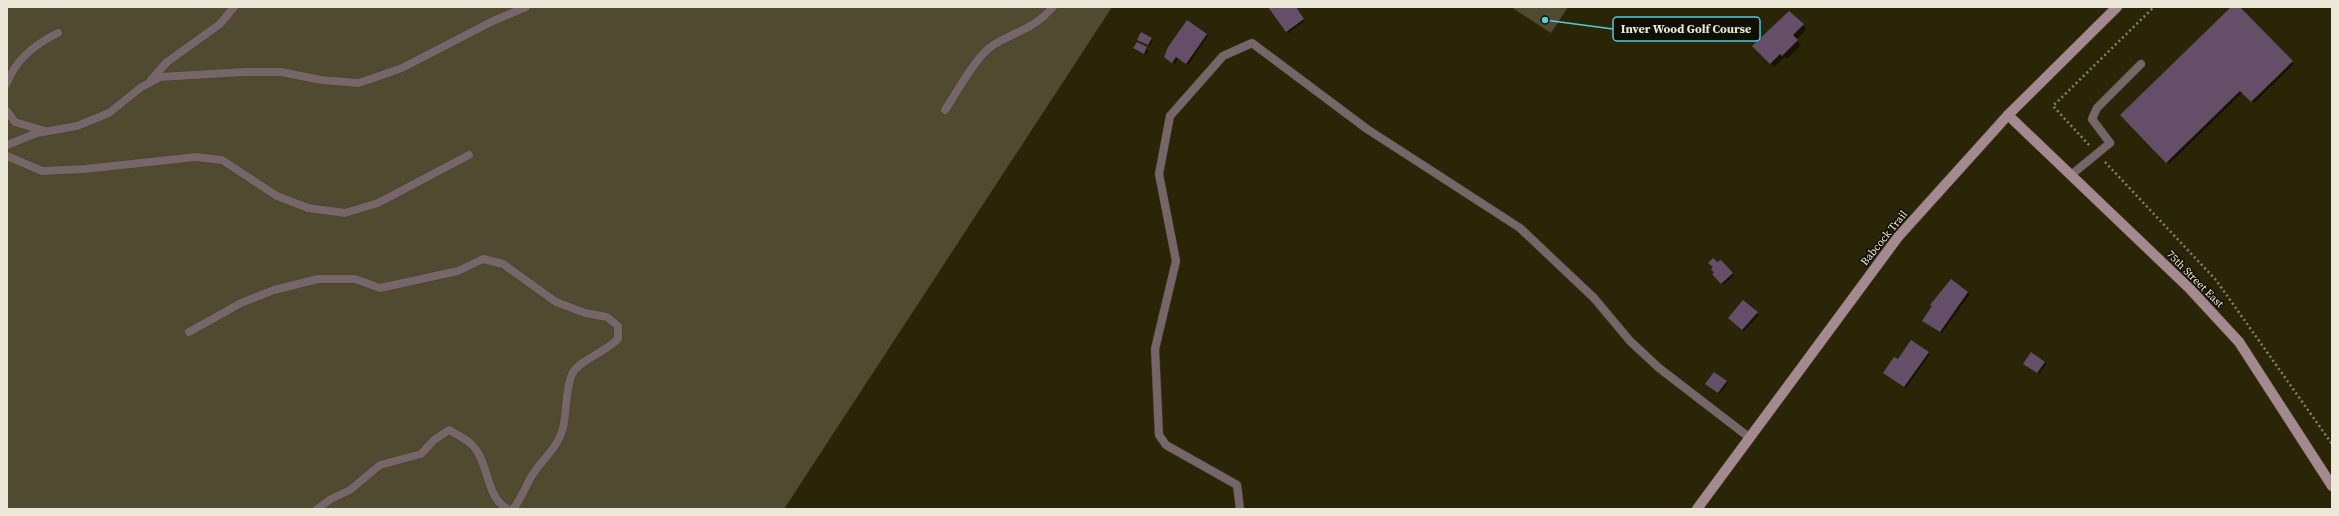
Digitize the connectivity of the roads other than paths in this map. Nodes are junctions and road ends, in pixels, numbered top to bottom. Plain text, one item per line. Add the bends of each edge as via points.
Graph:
1 (234, 7) edge
2 (526, 7) edge
3 (1053, 7) edge
4 (2118, 7) edge
5 (58, 33) dead end
6 (2141, 64) dead end
7 (7, 83) edge
8 (146, 84) junction
9 (945, 110) dead end
10 (7, 111) edge
11 (2008, 115) junction
12 (46, 132) junction
13 (7, 145) edge
14 (469, 155) dead end
15 (7, 156) edge
16 (2071, 175) junction
17 (189, 332) dead end
18 (1750, 438) junction
19 (2332, 486) edge
20 (317, 509) edge
21 (507, 509) edge
22 (513, 509) edge
23 (1240, 509) edge
24 (1698, 509) edge

1 - 8 lane via 220,24 167,62
2 - 8 lane via 493,21 402,68 360,83 321,80 281,72 243,72 160,77
3 - 9 lane via 1041,20 991,47 972,69
4 - 11 street, Babcock Trail
5 - 7 lane via 39,42 24,56
6 - 16 lane via 2097,108 2092,119 2110,143
8 - 12 lane via 109,113 77,126
10 - 12 lane via 15,122
11 - 16 street, 75th Street East
11 - 18 street, Babcock Trail via 1898,237
12 - 13 lane
14 - 15 lane via 378,203 345,213 308,208 277,196 222,160 196,157 42,171
16 - 19 street, 75th Street East via 2190,289 2239,342
17 - 22 lane via 241,303 274,290 318,279 355,279 380,288 458,271 483,259 503,264 556,302 585,313 607,317 618,326 618,339 611,347 586,361 572,373 562,429 550,454 531,476 522,498
18 - 23 lane via 1659,368 1630,341 1594,298 1520,228 1367,129 1252,43 1223,56 1170,116 1159,174 1176,261 1155,349 1159,435 1166,445 1237,485
18 - 24 street, Babcock Trail
20 - 21 lane via 350,490 380,465 420,454 449,430 471,443 498,504

